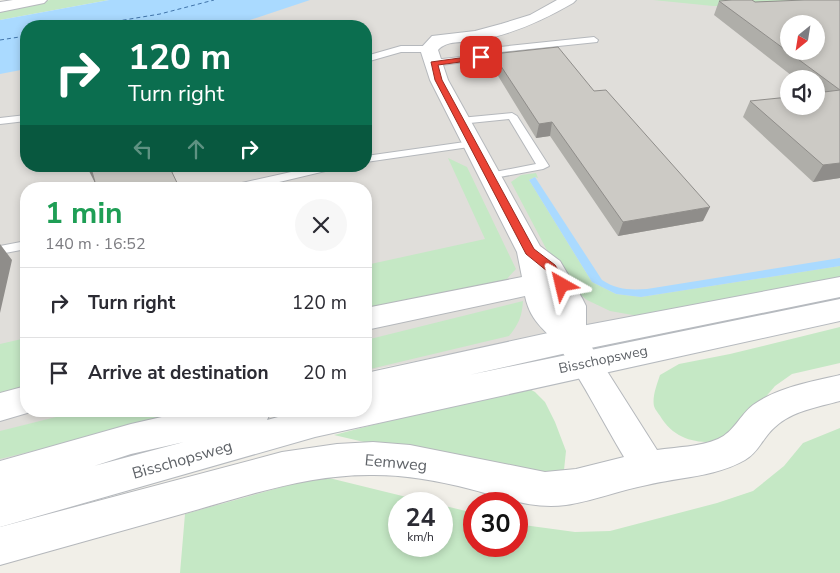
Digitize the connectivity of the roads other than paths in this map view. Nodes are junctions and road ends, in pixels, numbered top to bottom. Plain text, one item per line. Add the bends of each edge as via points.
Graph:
1 (39, 0) edge
2 (568, 0) edge
3 (0, 7) edge
4 (594, 40) dead end
5 (431, 56) junction
6 (372, 57) edge
7 (20, 119) edge
8 (460, 121) junction
9 (0, 122) edge
10 (472, 144) junction
11 (372, 158) edge
12 (308, 172) edge
13 (489, 176) junction
14 (264, 182) edge
15 (20, 246) edge
16 (0, 250) edge
17 (530, 252) junction
18 (537, 284) junction
19 (840, 287) edge
20 (840, 310) edge
21 (372, 318) edge
22 (578, 352) junction
23 (372, 385) edge
24 (840, 388) edge
25 (20, 401) edge
26 (0, 406) edge
27 (372, 409) edge
28 (228, 417) edge
29 (338, 417) edge
30 (649, 468) junction
31 (0, 478) edge
32 (0, 510) edge
33 (0, 546) edge

1 - 3 street
2 - 5 street via 536,18 507,28 438,40
4 - 5 lane via 490,51 481,57
5 - 6 lane via 401,49
5 - 8 street via 438,80
7 - 9 lane
8 - 10 street
8 - 13 lane via 512,116 543,166
10 - 11 lane
10 - 13 street
12 - 14 lane
13 - 17 street
15 - 16 lane
17 - 18 street
17 - 22 street via 551,268 572,306
18 - 21 street
18 - 22 street via 541,305 550,320
19 - 22 street, Bisschopsweg
20 - 22 street, Bisschopsweg
22 - 23 street, Bisschopsweg
22 - 27 street, Bisschopsweg
22 - 30 street
24 - 30 street, Eemweg via 801,398 770,411 737,448 716,457
25 - 26 street
28 - 31 street, Bisschopsweg via 131,439
29 - 32 street, Bisschopsweg
30 - 33 street, Eemweg via 565,488 540,490 426,463 360,458 322,461

